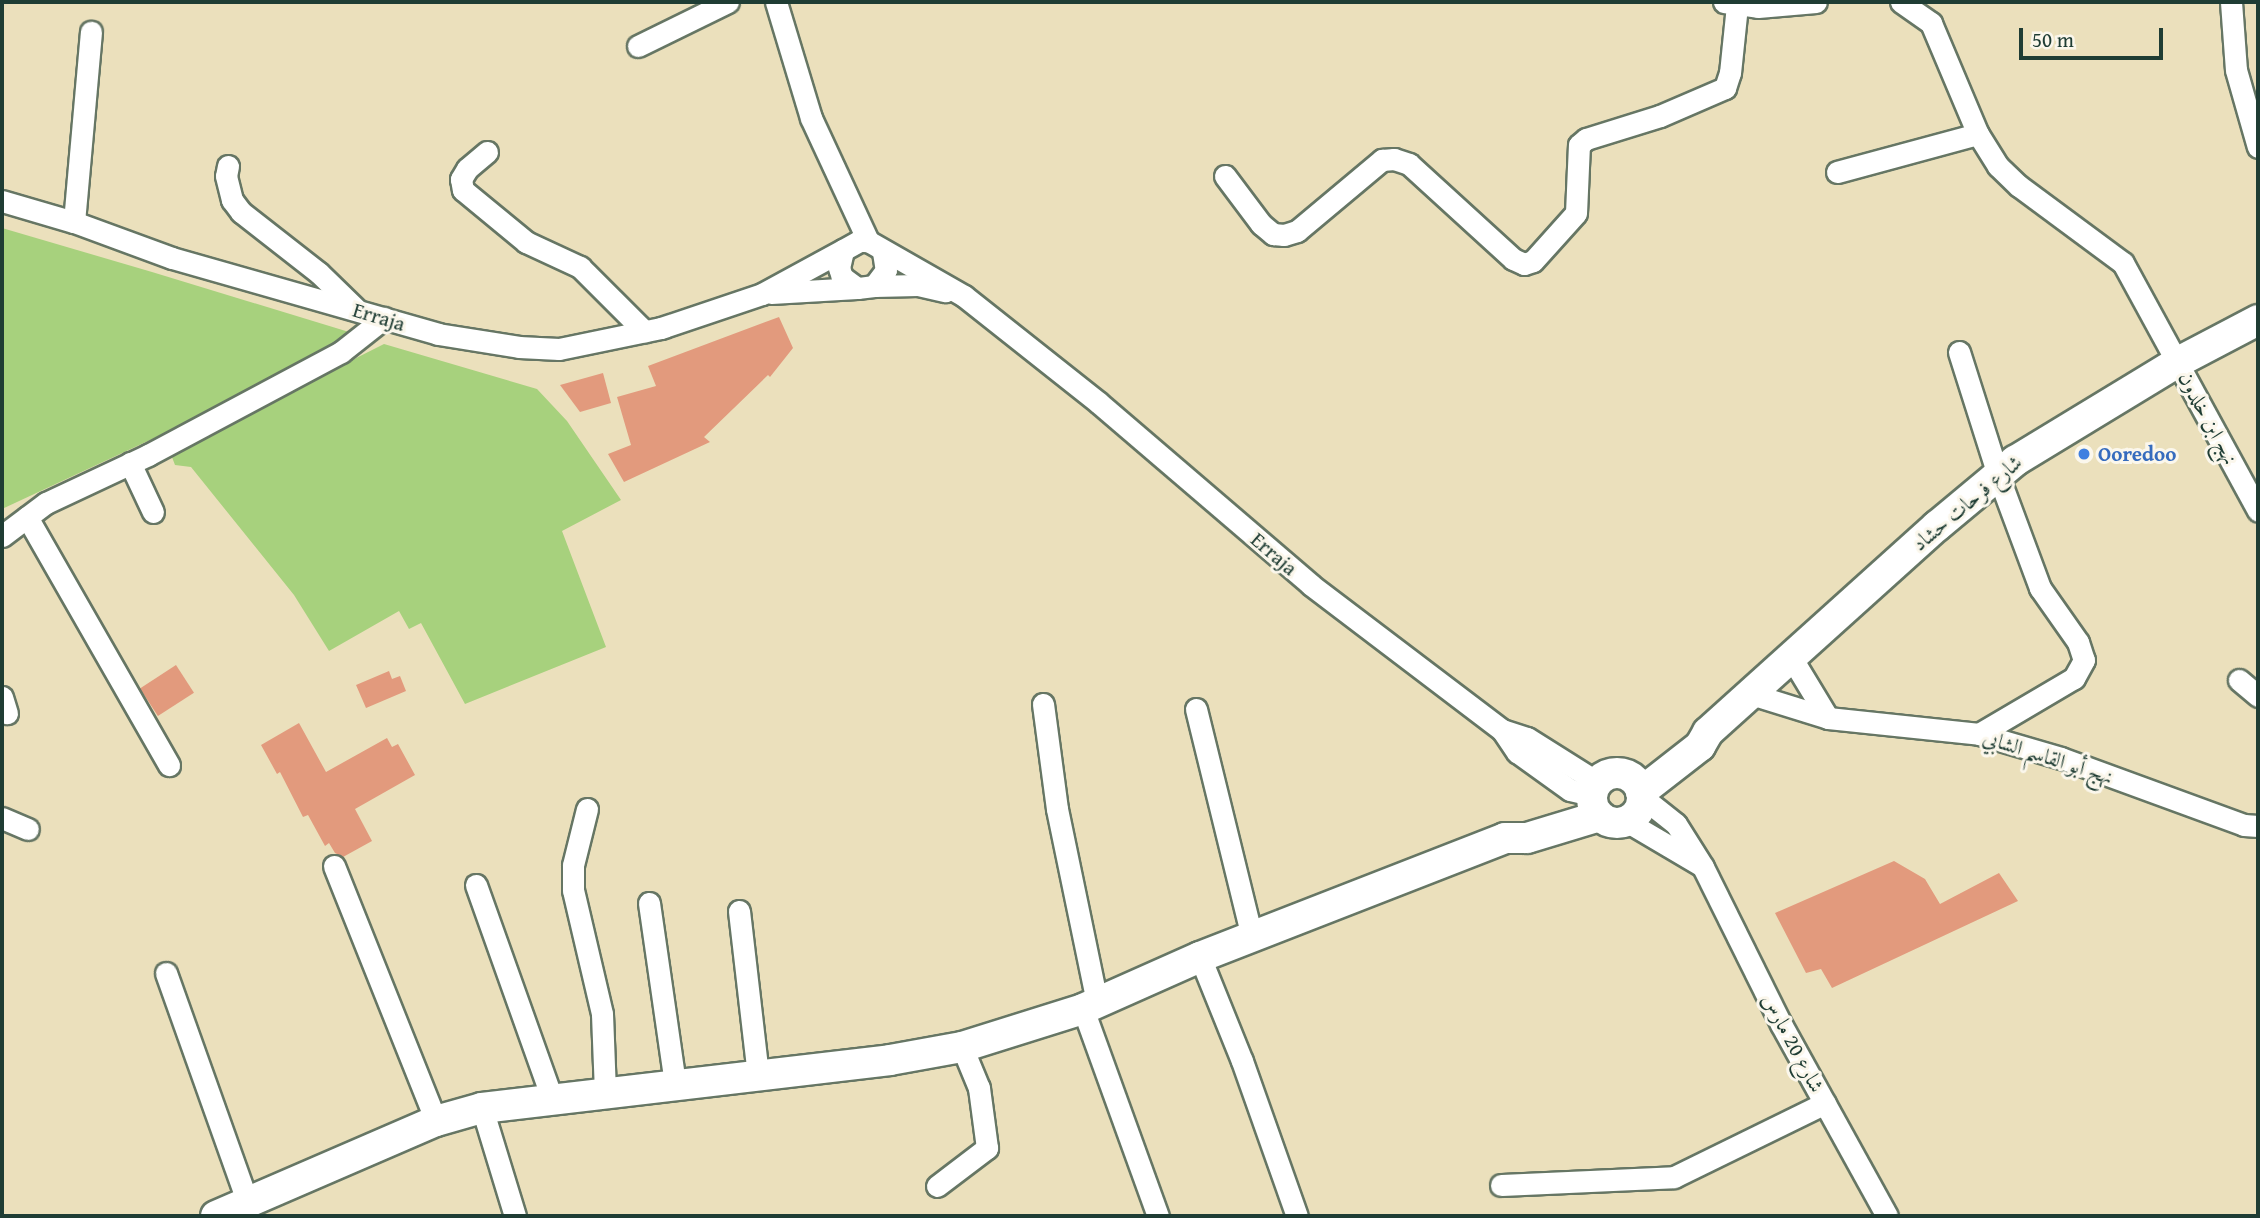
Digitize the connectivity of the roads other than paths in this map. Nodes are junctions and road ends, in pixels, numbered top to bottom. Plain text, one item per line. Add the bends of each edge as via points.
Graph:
1 (728, 2) edge
2 (776, 2) edge
3 (1816, 2) edge
4 (1900, 2) edge
5 (2231, 2) edge
6 (1730, 4) edge
7 (91, 32) dead end
8 (638, 46) dead end
9 (1978, 134) junction
10 (2258, 147) edge
11 (487, 152) dead end
12 (228, 166) dead end
13 (1837, 172) dead end
14 (1225, 176) dead end
15 (2, 201) edge
16 (74, 222) junction
17 (861, 247) junction
18 (865, 287) junction
19 (762, 294) junction
20 (964, 296) junction
21 (356, 309) junction
22 (384, 318) junction
23 (2258, 320) edge
24 (644, 331) junction
25 (1959, 352) dead end
26 (2178, 362) junction
27 (131, 463) junction
28 (1998, 475) junction
29 (2258, 510) edge
30 (153, 512) dead end
31 (26, 517) junction
32 (2, 536) edge
33 (1791, 657) junction
34 (2239, 680) dead end
35 (1751, 694) junction
36 (2258, 696) edge
37 (1043, 704) dead end
38 (1196, 709) dead end
39 (1828, 718) junction
40 (1979, 734) junction
41 (169, 765) dead end
42 (1615, 797) junction
43 (587, 809) dead end
44 (2, 818) edge
45 (2258, 826) edge
46 (28, 829) dead end
47 (334, 866) dead end
48 (476, 885) dead end
49 (649, 903) dead end
50 (739, 911) dead end
51 (1252, 937) junction
52 (1200, 957) junction
53 (166, 973) dead end
54 (1090, 1006) junction
55 (962, 1047) junction
56 (758, 1075) junction
57 (675, 1084) junction
58 (605, 1092) junction
59 (552, 1099) junction
60 (1825, 1104) junction
61 (482, 1108) junction
62 (436, 1121) junction
63 (1501, 1185) dead end
64 (937, 1186) dead end
65 (229, 1211) edge
66 (515, 1216) edge
67 (1158, 1216) edge
68 (1297, 1216) edge
69 (1887, 1216) edge

1 - 8 street
2 - 17 street via 811,118
3 - 6 street
4 - 9 street, نهج ابن خلدون via 1931,23
5 - 10 street via 2236,70
6 - 14 street via 1730,73 1725,88 1660,117 1586,138 1579,145 1576,213 1533,261 1524,264 1513,259 1409,164 1394,159 1382,160 1297,231 1284,235 1273,234 1261,224
7 - 16 street
9 - 13 street
9 - 26 street, نهج ابن خلدون via 1998,166 2020,186 2123,263
11 - 24 street via 467,169 461,179 463,190 526,242 580,267
12 - 21 street via 232,200 241,212 319,272
15 - 16 street, Erraja
16 - 21 street, Erraja via 172,258
17 - 18 street via 886,270
17 - 18 street via 839,268 842,277
17 - 19 street
17 - 20 street, Erraja
18 - 19 street
18 - 20 street via 918,285
19 - 24 street, Erraja
20 - 42 street, Erraja via 1099,403 1311,585 1502,730 1527,738
21 - 22 street, Erraja
22 - 24 street, Erraja via 480,343 532,348 559,349
22 - 27 street via 341,352
23 - 26 main road, شارع فرحات حشاد
25 - 28 street
26 - 28 main road, شارع فرحات حشاد
26 - 29 street, نهج ابن خلدون
27 - 30 street
27 - 31 street
28 - 33 main road, شارع فرحات حشاد
28 - 40 street via 2040,588 2078,642 2084,660 2074,678
31 - 32 street
31 - 41 street
33 - 35 main road, شارع فرحات حشاد
33 - 39 street
34 - 36 street
35 - 39 street, نهج أبو القاسم الشابي
35 - 42 main road, شارع فرحات حشاد via 1708,732 1700,746
37 - 54 street
38 - 51 street
39 - 40 street, نهج أبو القاسم الشابي
40 - 45 street, نهج أبو القاسم الشابي
42 - 51 main road, شارع فرحات حشاد via 1520,823 1505,838
42 - 60 street, شارع 20 مارس via 1676,824 1703,867
43 - 58 street via 573,865 573,890 601,1014
44 - 46 street
47 - 62 street
48 - 59 street
49 - 57 street
50 - 56 street
51 - 52 main road, شارع فرحات حشاد
52 - 54 main road, شارع فرحات حشاد
52 - 68 street
53 - 65 street
54 - 55 main road, شارع فرحات حشاد
54 - 67 street
55 - 56 main road, شارع فرحات حشاد
55 - 64 street via 979,1088 987,1149
56 - 57 main road, شارع فرحات حشاد
57 - 58 main road, شارع فرحات حشاد
58 - 59 main road, شارع فرحات حشاد
59 - 61 main road, شارع فرحات حشاد
60 - 63 street via 1674,1177
60 - 69 street, شارع 20 مارس
61 - 62 main road, شارع فرحات حشاد
61 - 66 street
62 - 65 main road, شارع فرحات حشاد

